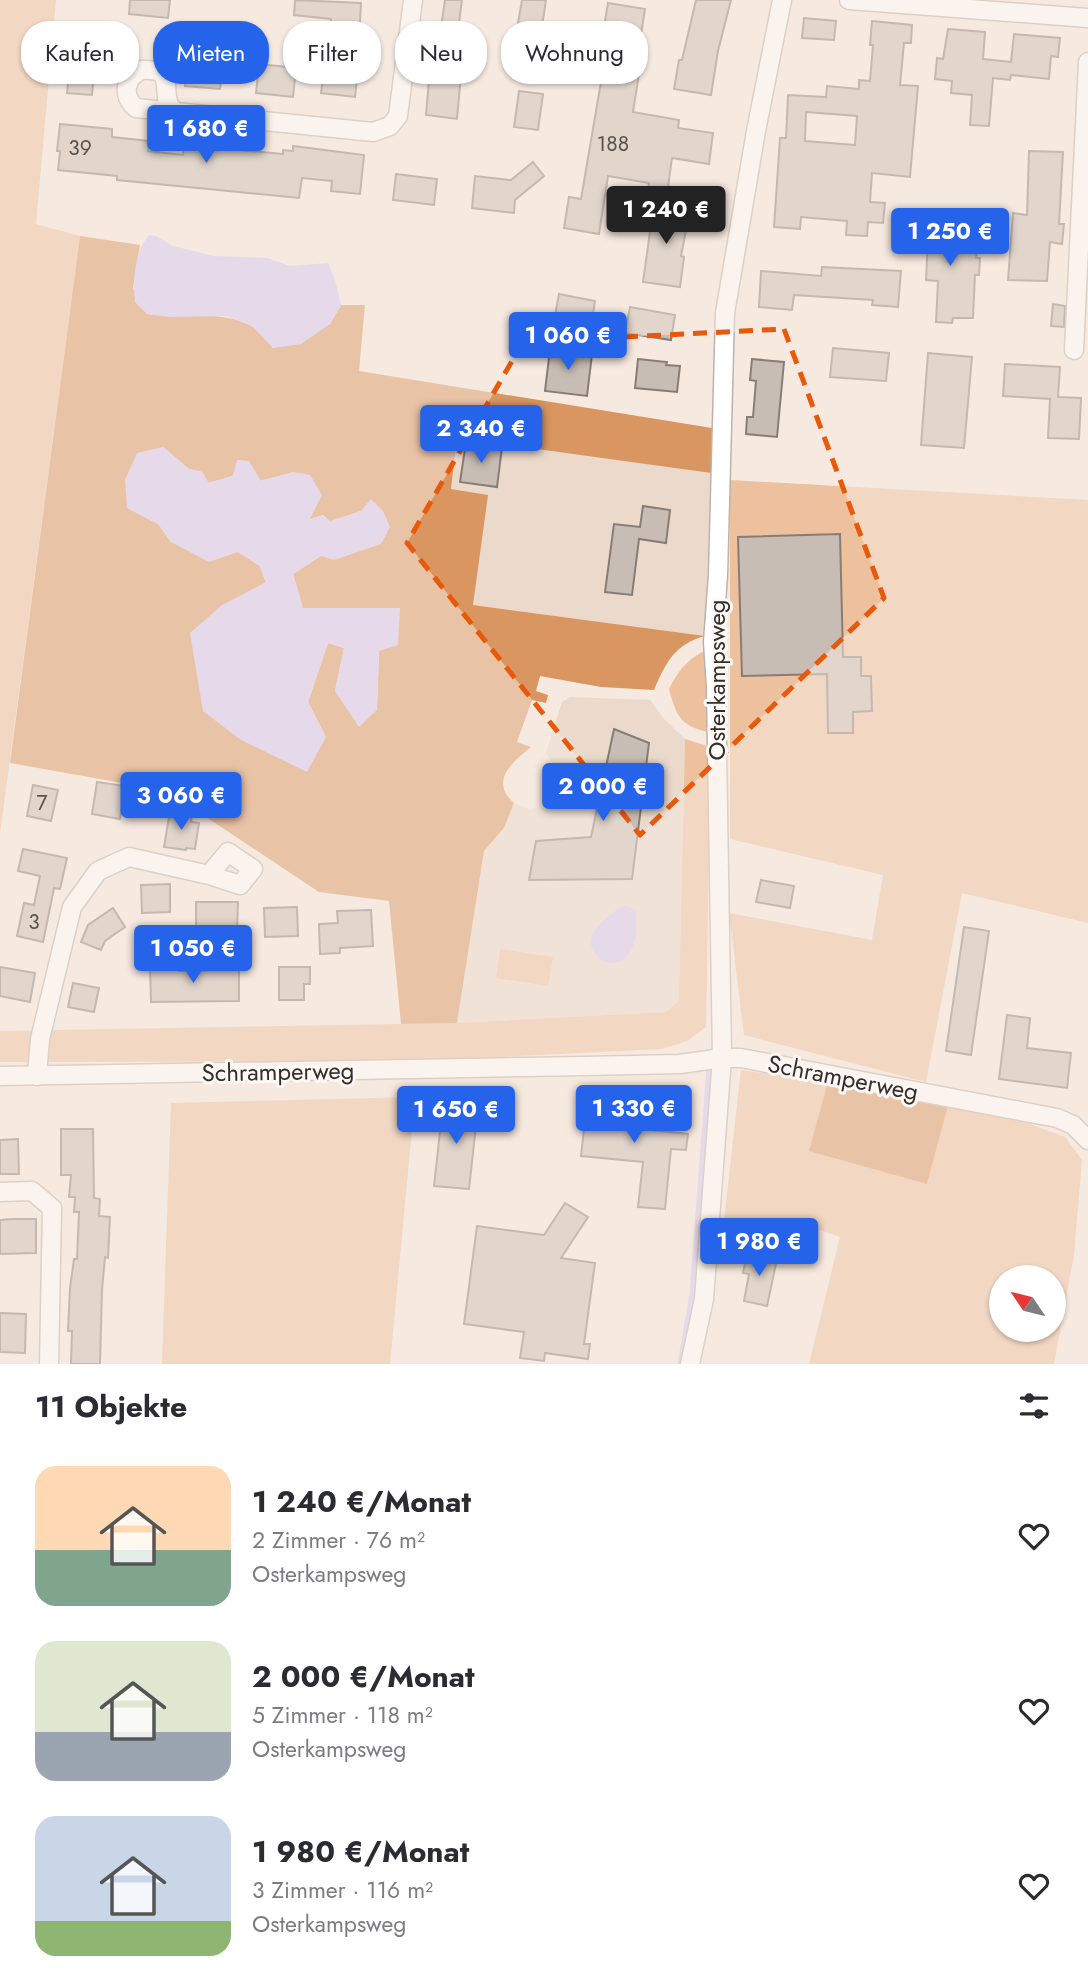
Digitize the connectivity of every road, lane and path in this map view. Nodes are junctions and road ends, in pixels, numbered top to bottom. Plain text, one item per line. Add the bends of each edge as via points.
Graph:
1 (413, 0) edge
2 (782, 0) edge
3 (849, 0) edge
4 (1088, 18) edge
5 (1088, 62) edge
6 (177, 114) dead end
7 (1074, 350) dead end
8 (209, 875) dead end
9 (722, 1058) junction
10 (0, 1076) edge
11 (37, 1076) junction
12 (1088, 1140) edge
13 (0, 1192) edge
14 (49, 1364) edge
15 (690, 1364) edge

1 - 6 street via 398,116 390,126 373,132
2 - 9 street, Osterkampsweg via 725,313 713,642
3 - 4 street
5 - 7 street
8 - 11 street via 129,857 98,871 72,907 40,1039
9 - 11 street, Schramperweg via 652,1065
9 - 12 street, Schramperweg via 1057,1118 1073,1125
9 - 15 street, Osterkampsweg via 704,1298
10 - 11 street, Schramperweg
13 - 14 street via 32,1191 52,1208

